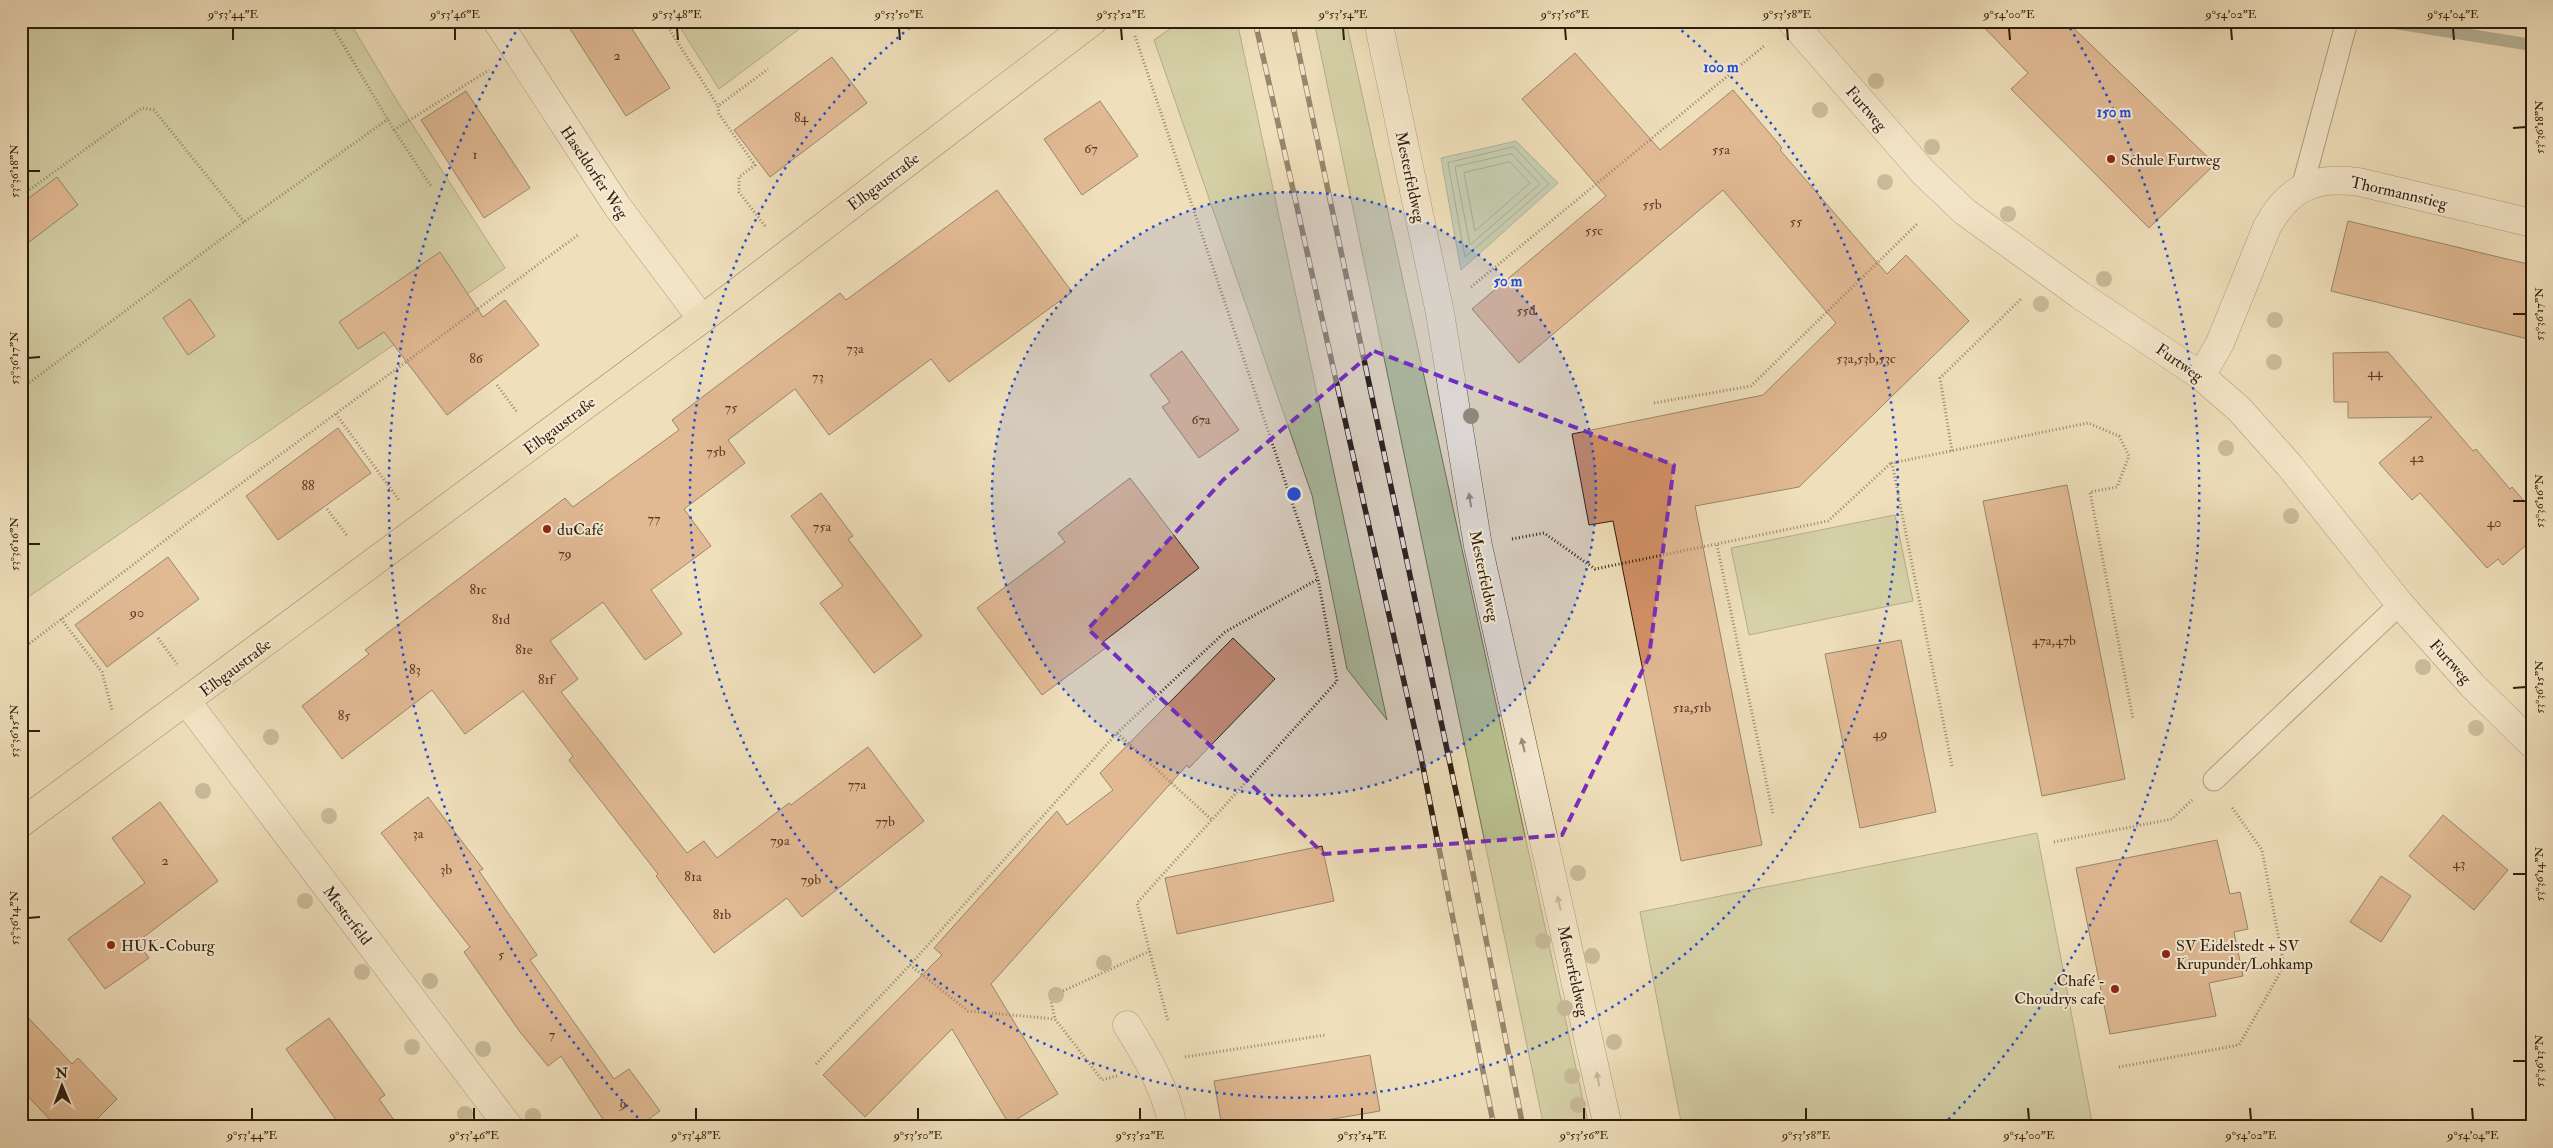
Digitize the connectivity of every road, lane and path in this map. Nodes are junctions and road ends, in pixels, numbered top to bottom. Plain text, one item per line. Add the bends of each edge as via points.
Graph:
1 (339, 21) edge
2 (497, 21) edge
3 (664, 21) edge
4 (1093, 21) edge
5 (1378, 21) edge
6 (1791, 21) edge
7 (2347, 21) edge
8 (330, 23) edge
9 (1135, 36) dead end
10 (1764, 46) dead end
11 (491, 69) dead end
12 (768, 69) dead end
13 (718, 106) junction
14 (388, 119) junction
15 (394, 130) junction
16 (431, 186) dead end
17 (2302, 188) junction
18 (21, 196) edge
19 (244, 222) junction
20 (2532, 223) edge
21 (1917, 224) dead end
22 (768, 229) dead end
23 (578, 235) dead end
24 (2022, 298) dead end
25 (1440, 313) junction
26 (702, 318) junction
27 (2201, 376) junction
28 (497, 385) dead end
29 (21, 389) edge
30 (1654, 403) dead end
31 (336, 414) junction
32 (519, 414) dead end
33 (1952, 451) junction
34 (1892, 463) junction
35 (401, 502) dead end
36 (327, 509) dead end
37 (350, 540) dead end
38 (1717, 545) junction
39 (1478, 546) junction
40 (1318, 578) junction
41 (2400, 604) junction
42 (62, 619) junction
43 (158, 638) dead end
44 (21, 650) edge
45 (180, 668) dead end
46 (187, 702) junction
47 (114, 718) dead end
48 (2133, 719) dead end
49 (1116, 733) junction
50 (2532, 744) edge
51 (1952, 766) dead end
52 (2214, 780) junction
53 (1773, 814) dead end
54 (1212, 820) junction
55 (21, 823) edge
56 (2054, 842) dead end
57 (910, 965) junction
58 (1055, 1019) dead end
59 (1127, 1025) dead end
60 (1170, 1030) dead end
61 (1325, 1035) dead end
62 (816, 1064) dead end
63 (1152, 1065) junction
64 (2119, 1067) dead end
65 (509, 1127) edge
66 (1173, 1127) edge
67 (1608, 1127) edge

1 - 8 path
2 - 26 street, Haseldorfer Weg via 617,206
3 - 13 path
4 - 26 main road, Elbgaustraße
5 - 25 street, Mesterfeldweg
6 - 27 street, Furtweg via 1924,173 1966,212 2073,290
7 - 17 lane
8 - 14 path
9 - 40 path
10 - 25 path
11 - 15 path
12 - 13 path
13 - 22 path via 719,114 754,165 739,177 740,192
14 - 15 path
14 - 19 path
15 - 16 path
17 - 20 street, Thormannstieg via 2316,182 2339,179 2359,182
17 - 27 street, Thormannstieg via 2288,197 2276,211 2220,343
18 - 19 path via 142,108 154,110
19 - 29 path
21 - 30 path via 1751,386
23 - 31 path
24 - 33 path via 1940,378
39 -> 25 street, Mesterfeldweg
26 - 46 main road, Elbgaustraße
27 - 41 street, Furtweg via 2239,409 2289,465
28 - 32 path
31 - 35 path
31 - 42 path
33 - 34 path
33 - 48 path via 2088,423 2119,436 2129,456 2117,487 2090,492
34 - 38 path via 1828,521
34 - 51 path
36 - 37 path
38 - 39 path via 1595,569 1544,533
38 - 53 path
67 -> 39 street, Mesterfeldweg
40 - 49 path via 1225,632
40 - 54 path via 1337,681
41 - 50 street, Furtweg via 2472,685
41 - 52 lane
42 - 44 path
42 - 47 path via 102,672
43 - 45 path
46 - 55 main road, Elbgaustraße
46 - 65 street, Mesterfeld
49 - 54 path
49 - 57 path
52 - 56 path via 2172,819
52 - 64 path via 2262,850 2284,966 2239,1045
54 - 60 path via 1137,903
57 - 58 path via 968,1011
57 - 62 path
59 - 63 street
61 - 63 path
63 - 66 street

